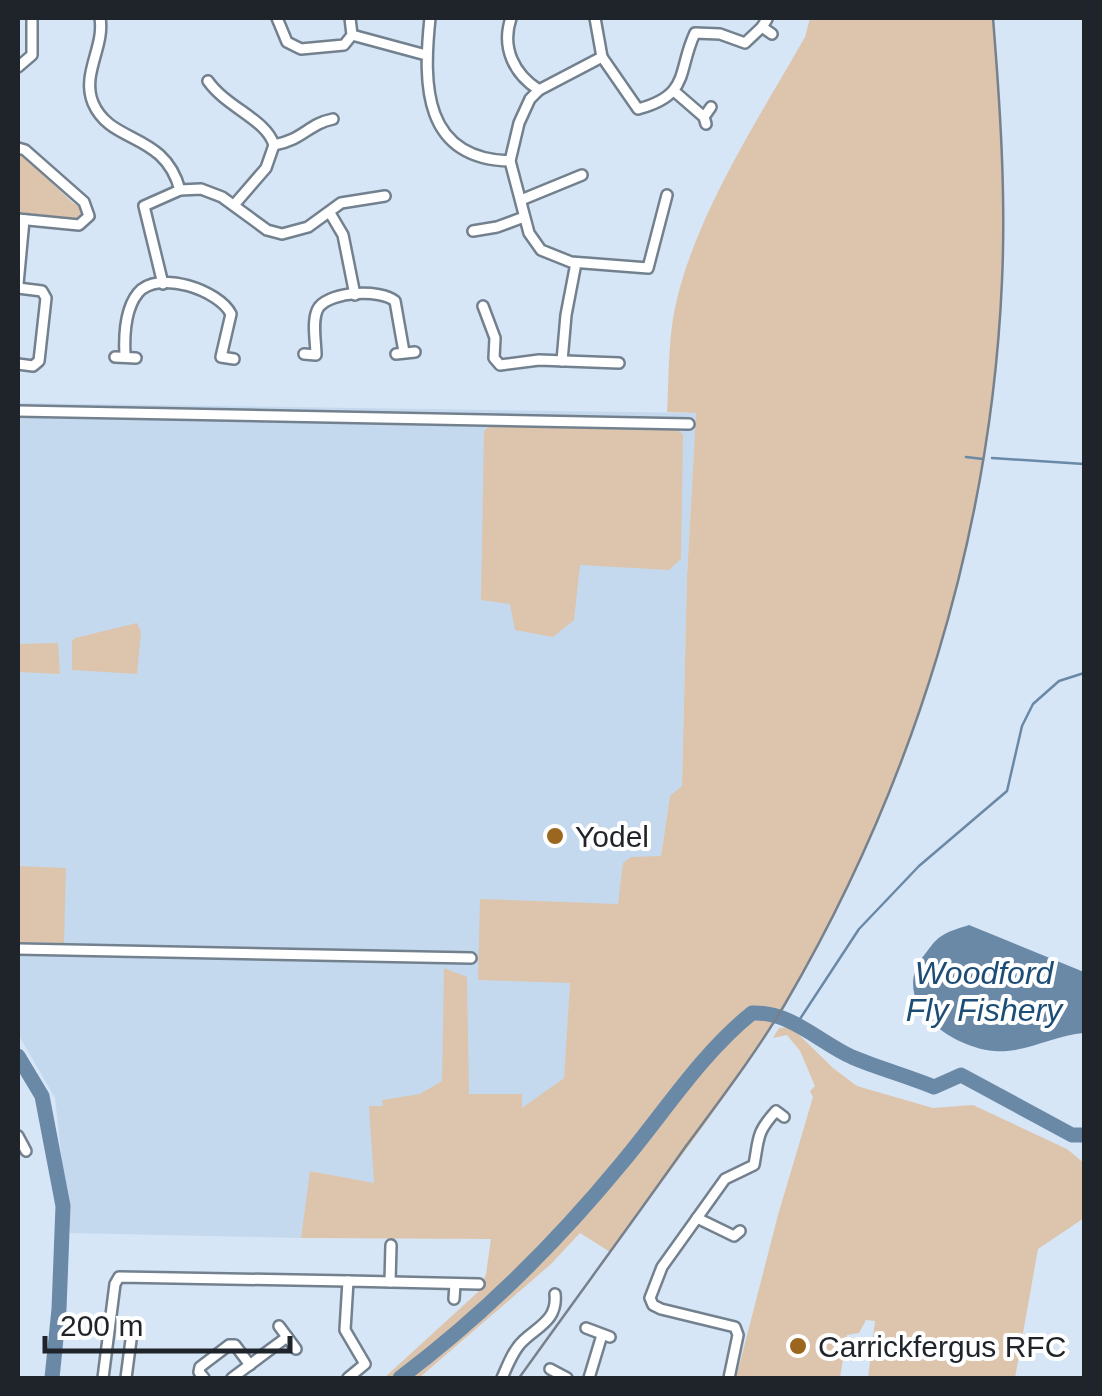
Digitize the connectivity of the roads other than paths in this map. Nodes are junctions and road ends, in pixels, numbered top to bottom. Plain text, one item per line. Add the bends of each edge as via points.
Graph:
1 (32, 18) edge
2 (100, 18) edge
3 (277, 18) edge
4 (350, 18) edge
5 (430, 18) edge
6 (511, 18) edge
7 (519, 18) edge
8 (595, 18) edge
9 (693, 20) dead end
10 (765, 23) edge
11 (694, 34) junction
12 (772, 34) dead end
13 (352, 36) junction
14 (426, 55) junction
15 (602, 56) junction
16 (18, 67) edge
17 (208, 79) dead end
18 (539, 90) junction
19 (674, 91) junction
20 (711, 107) dead end
21 (334, 118) dead end
22 (274, 145) junction
23 (18, 148) edge
24 (510, 161) junction
25 (584, 175) dead end
26 (180, 190) junction
27 (668, 193) dead end
28 (386, 194) dead end
29 (521, 200) junction
30 (234, 205) junction
31 (144, 206) junction
32 (130, 212) dead end
33 (330, 213) junction
34 (524, 216) junction
35 (21, 219) edge
36 (473, 231) dead end
37 (576, 263) junction
38 (648, 268) junction
39 (661, 269) dead end
40 (163, 284) junction
41 (18, 286) edge
42 (355, 295) junction
43 (482, 306) dead end
44 (500, 312) dead end
45 (489, 320) junction
46 (405, 353) dead end
47 (304, 354) dead end
48 (125, 357) dead end
49 (234, 358) dead end
50 (562, 361) junction
51 (18, 364) edge
52 (623, 364) dead end
53 (18, 411) edge
54 (688, 424) dead end
55 (18, 949) edge
56 (471, 958) dead end
57 (777, 1111) dead end
58 (18, 1136) edge
59 (26, 1151) dead end
60 (697, 1218) junction
61 (735, 1236) dead end
62 (391, 1246) dead end
63 (348, 1280) junction
64 (390, 1282) junction
65 (454, 1284) junction
66 (480, 1284) dead end
67 (555, 1294) dead end
68 (454, 1299) dead end
69 (279, 1326) dead end
70 (586, 1328) dead end
71 (287, 1337) junction
72 (131, 1340) dead end
73 (296, 1349) dead end
74 (106, 1358) junction
75 (128, 1360) junction
76 (250, 1364) junction
77 (550, 1369) dead end
78 (104, 1378) edge
79 (126, 1378) edge
80 (204, 1378) edge
81 (232, 1378) edge
82 (348, 1378) edge
83 (502, 1378) edge
84 (567, 1378) edge
85 (589, 1378) edge
86 (728, 1378) edge

1 - 16 street via 32,55
2 - 26 street via 88,83 93,103 109,122 164,157
3 - 13 street via 297,48 336,48
4 - 13 street
5 - 14 street
6 - 7 street
6 - 18 street via 511,59
8 - 15 street
9 - 11 street
10 - 11 street via 745,43
10 - 12 street
11 - 19 street
13 - 14 street
14 - 24 street via 427,85 447,138 476,157
15 - 18 street
15 - 19 street via 638,109
17 - 22 street via 232,107 264,127
18 - 24 street via 518,122
19 - 20 street via 705,120
21 - 22 street
22 - 30 street via 266,168
23 - 35 street via 84,202 89,216 79,225
24 - 29 street
25 - 29 street
26 - 30 street via 212,192
26 - 31 street
27 - 38 street
28 - 33 street via 350,200
29 - 34 street
30 - 33 street via 282,234
31 - 32 street
31 - 40 street
33 - 42 street via 343,235
34 - 36 street
34 - 37 street via 541,250
35 - 41 street
37 - 38 street
37 - 50 street
38 - 39 street
40 - 48 street via 137,294 124,333
40 - 49 street via 196,287 230,309 218,359
41 - 51 street via 46,298 39,362
42 - 46 street via 396,301
42 - 47 street via 322,304 315,316 316,355
43 - 45 street
44 - 45 street
45 - 50 street via 500,364
50 - 52 street
53 - 54 street
55 - 56 street
57 - 60 street via 759,1132 754,1166 727,1176
58 - 59 street
60 - 61 street
60 - 86 street via 662,1267 650,1298 661,1309 735,1327
62 - 64 street
63 - 64 street
63 - 74 street via 122,1276 115,1284
63 - 82 street via 345,1330 364,1364
64 - 65 street
65 - 66 street
65 - 68 street
67 - 83 street via 553,1311 536,1333 523,1333
69 - 71 street
70 - 85 street via 606,1336
71 - 73 street
71 - 76 street
72 - 75 street
74 - 75 street
74 - 78 street
75 - 79 street
76 - 80 street via 229,1345 200,1367
76 - 81 street
77 - 84 street

